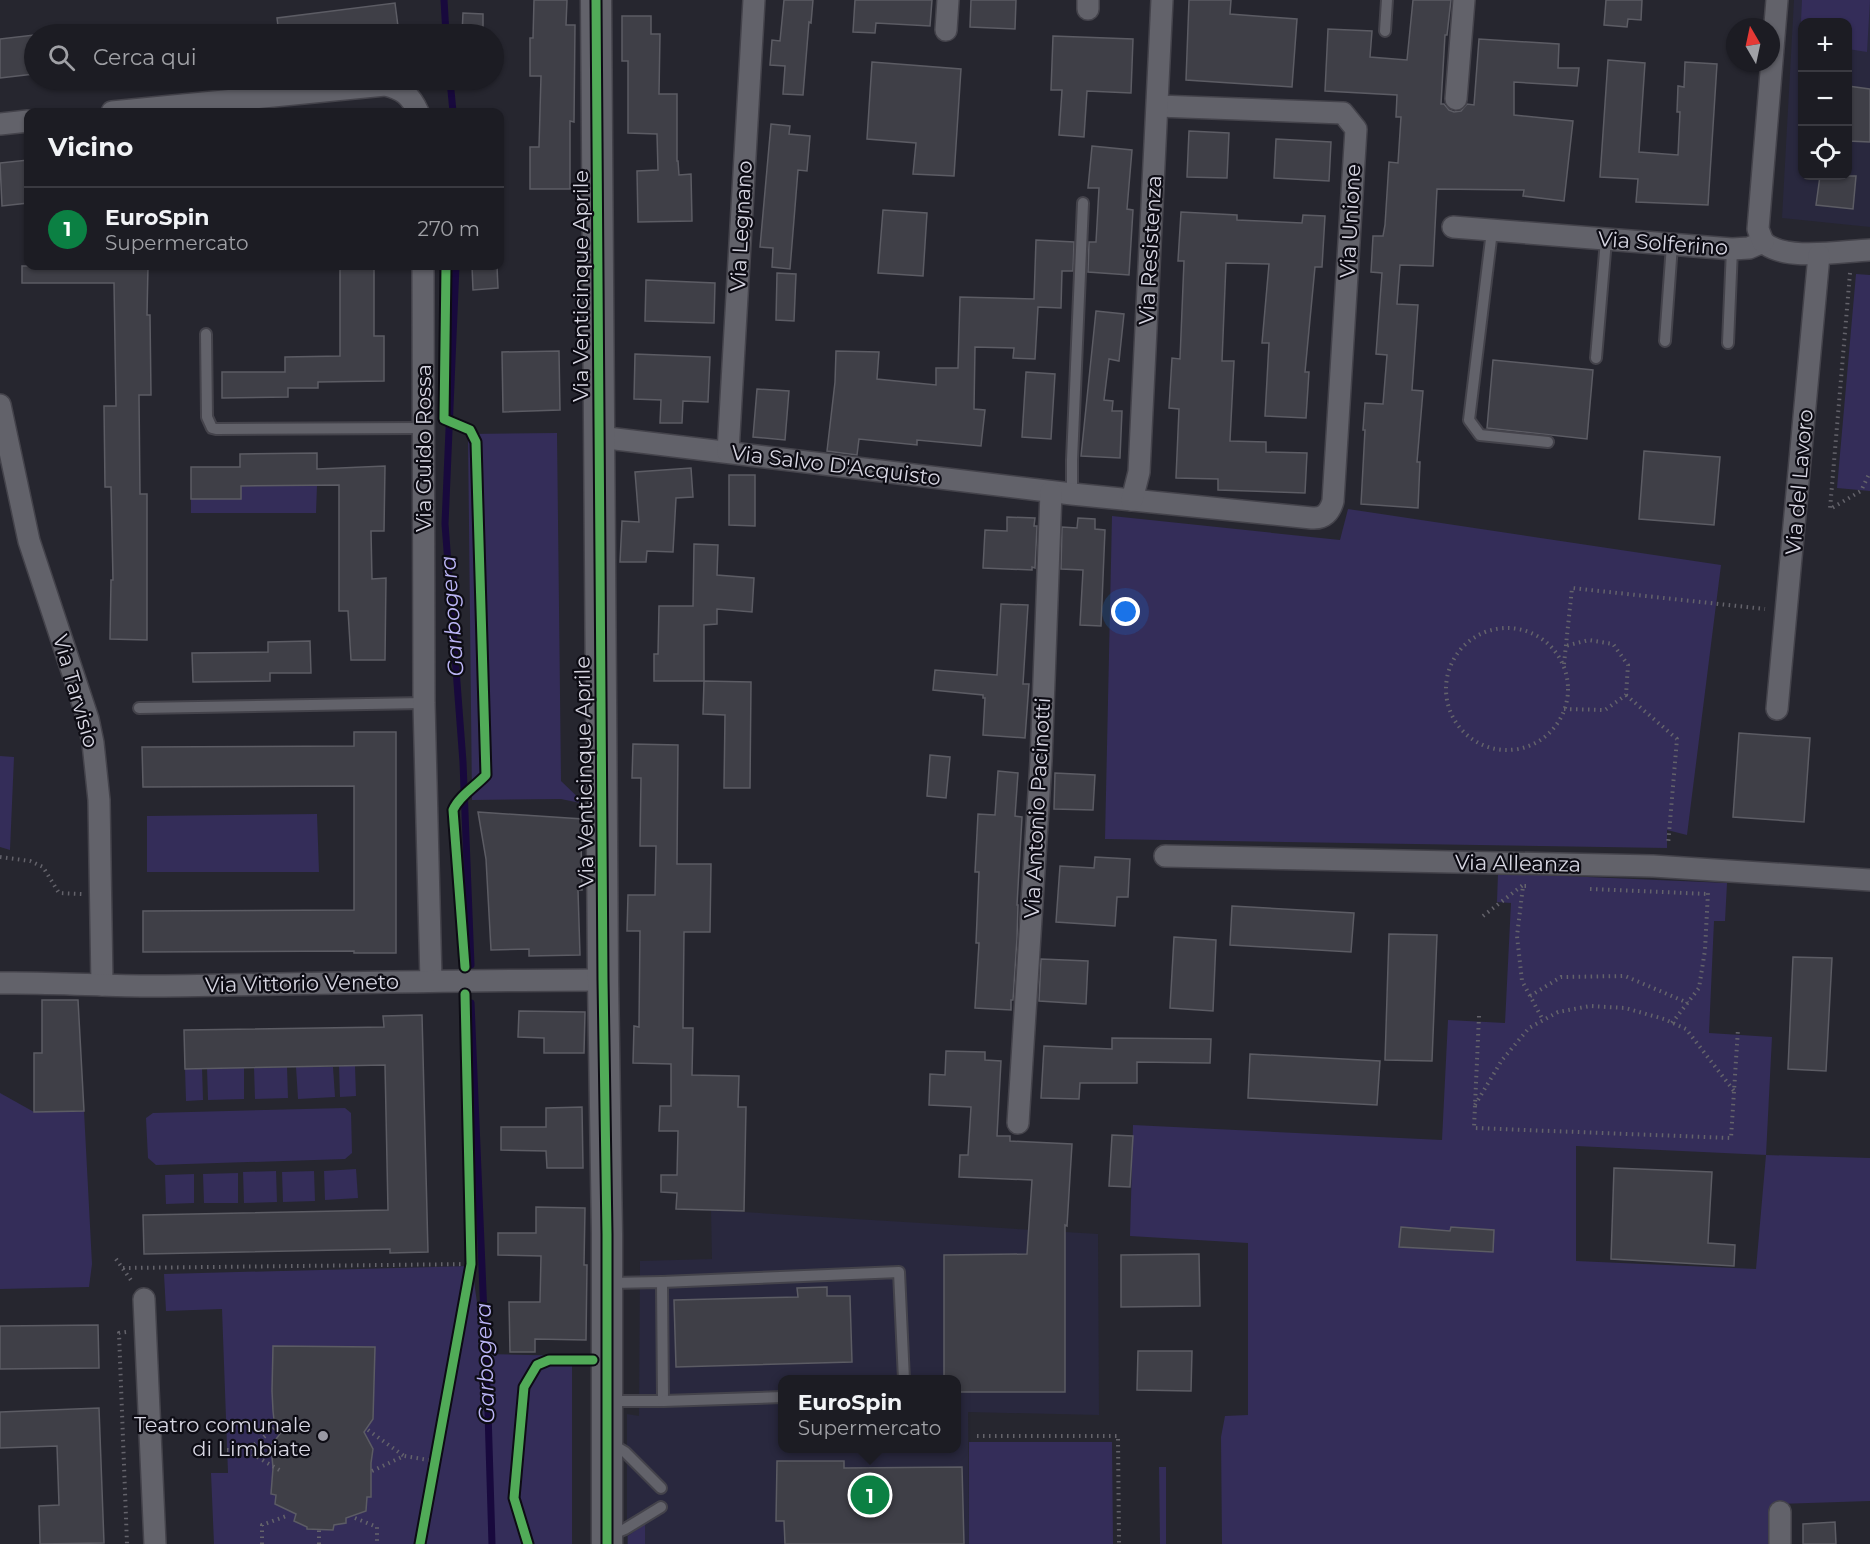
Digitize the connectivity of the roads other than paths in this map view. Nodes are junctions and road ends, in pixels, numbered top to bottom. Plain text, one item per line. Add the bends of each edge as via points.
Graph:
1 (597, 0) edge
2 (754, 0) edge
3 (948, 0) edge
4 (1162, 0) edge
5 (1387, 0) edge
6 (1464, 0) edge
7 (1777, 0) edge
8 (946, 30) dead end
9 (1385, 31) dead end
10 (334, 90) edge
11 (401, 90) edge
12 (1456, 99) dead end
13 (1158, 106) junction
14 (152, 108) edge
15 (416, 108) edge
16 (24, 121) edge
17 (0, 124) edge
18 (1083, 203) dead end
19 (1453, 227) dead end
20 (1492, 231) junction
21 (1606, 240) junction
22 (1763, 242) junction
23 (1672, 244) junction
24 (1732, 249) junction
25 (1870, 250) edge
26 (1819, 255) junction
27 (423, 270) edge
28 (206, 334) dead end
29 (1665, 341) dead end
30 (1728, 343) dead end
31 (1596, 358) dead end
32 (0, 405) edge
33 (423, 428) junction
34 (599, 437) junction
35 (1548, 442) dead end
36 (728, 452) junction
37 (1061, 493) junction
38 (1132, 500) junction
39 (1324, 516) joint
40 (424, 703) junction
41 (139, 708) dead end
42 (1777, 709) dead end
43 (1165, 856) dead end
44 (1870, 880) edge
45 (603, 980) junction
46 (431, 981) junction
47 (0, 983) edge
48 (102, 985) junction
49 (1018, 1123) dead end
50 (662, 1282) junction
51 (607, 1283) junction
52 (144, 1299) dead end
53 (904, 1375) edge
54 (778, 1396) edge
55 (607, 1401) junction
56 (663, 1401) junction
57 (616, 1447) junction
58 (661, 1488) dead end
59 (661, 1508) dead end
60 (1780, 1512) dead end
61 (613, 1537) edge
62 (155, 1544) edge
63 (1779, 1544) edge

1 - 34 street, Via Venticinque Aprile
2 - 36 street, Via Legnano
3 - 8 street
4 - 13 street, Via Resistenza
5 - 9 lane
6 - 12 street
7 - 22 street via 1758,229
10 - 14 street
11 - 15 street
13 - 38 street, Via Resistenza via 1138,472
13 - 39 street, Via Unione via 1343,113 1356,129 1334,501
16 - 17 street
18 - 37 lane via 1072,448
19 - 20 street, Via Solferino
20 - 21 street, Via Solferino
20 - 35 lane via 1469,420 1480,435
21 - 23 street, Via Solferino
21 - 31 lane
22 - 24 street, Via Solferino
22 - 26 street via 1779,251
23 - 24 street, Via Solferino
23 - 29 lane
24 - 30 lane
25 - 26 street
26 - 42 street, Via del Lavoro
27 - 33 street, Via Guido Rossa
28 - 33 lane via 207,417 212,428
32 - 48 street, Via Tarvisio via 29,541 92,737 99,800
33 - 40 street, Via Guido Rossa
34 - 36 street, Via Salvo D'Acquisto
34 - 45 street, Via Venticinque Aprile
36 - 37 street, Via Salvo D'Acquisto
37 - 38 street, Via Salvo D'Acquisto
37 - 49 street, Via Antonio Pacinotti
38 - 39 street, Via Salvo D'Acquisto
40 - 41 lane
40 - 46 street, Via Guido Rossa
43 - 44 street, Via Alleanza via 1653,866
45 - 46 street, Via Vittorio Veneto
45 - 51 street, Via Venticinque Aprile
46 - 48 street, Via Vittorio Veneto
47 - 48 street, Via Vittorio Veneto
50 - 51 lane
50 - 53 lane via 899,1272
50 - 56 lane
51 - 55 street, Via Venticinque Aprile
52 - 62 street
54 - 56 lane
55 - 56 lane
55 - 57 street, Via Venticinque Aprile
57 - 58 lane
57 - 61 street, Via Venticinque Aprile
59 - 61 lane
60 - 63 street

